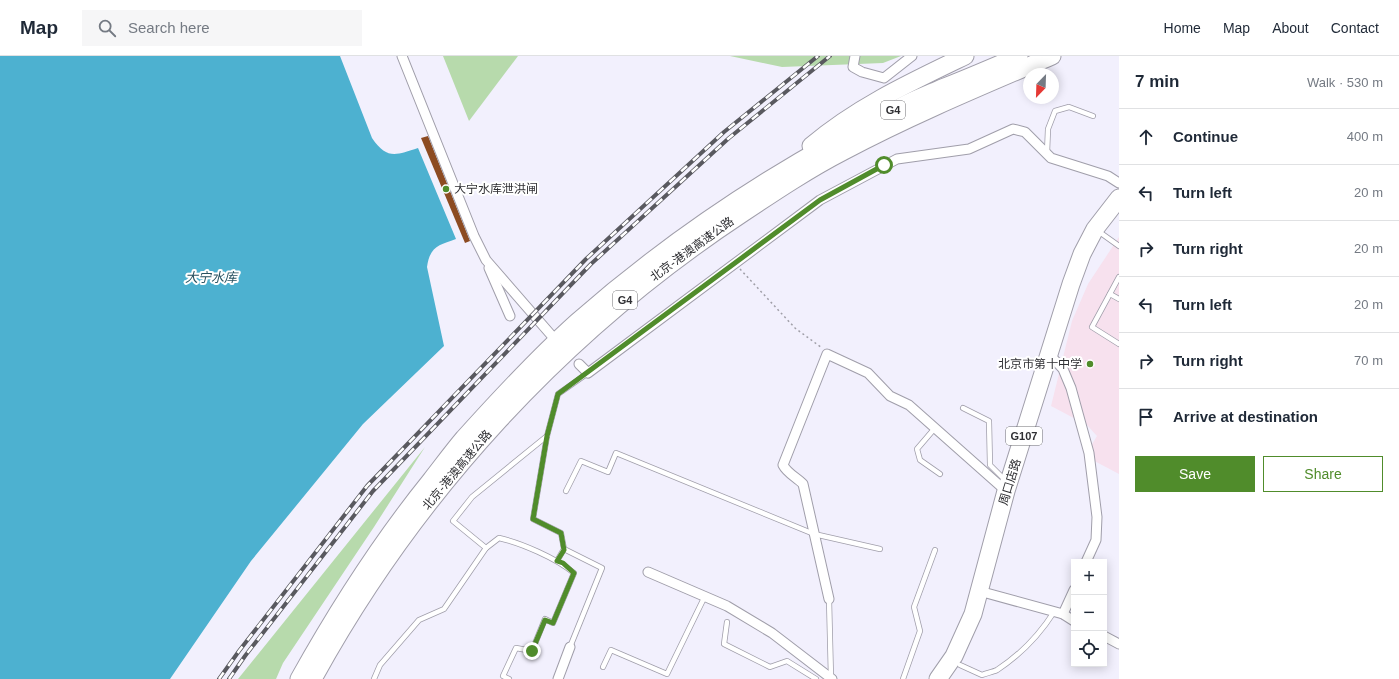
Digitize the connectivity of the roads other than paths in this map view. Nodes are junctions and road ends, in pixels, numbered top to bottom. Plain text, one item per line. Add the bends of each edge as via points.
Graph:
1 (402, 56) edge
2 (855, 56) edge
3 (912, 56) edge
4 (965, 56) edge
5 (1019, 56) edge
6 (1052, 56) edge
7 (1093, 116) dead end
8 (1047, 154) junction
9 (774, 176) junction
10 (1119, 183) edge
11 (1119, 198) edge
12 (1094, 229) junction
13 (1119, 246) edge
14 (486, 260) junction
15 (1119, 277) edge
16 (1110, 294) junction
17 (1119, 299) edge
18 (510, 316) dead end
19 (552, 336) dead end
20 (1119, 344) edge
21 (1049, 354) junction
22 (579, 364) dead end
23 (588, 373) junction
24 (963, 408) dead end
25 (935, 428) junction
26 (547, 436) junction
27 (940, 474) dead end
28 (1008, 487) junction
29 (566, 491) dead end
30 (814, 534) junction
31 (486, 548) junction
32 (880, 549) dead end
33 (564, 550) junction
34 (935, 550) dead end
35 (1087, 559) edge
36 (557, 561) junction
37 (648, 572) dead end
38 (979, 591) junction
39 (1071, 595) edge
40 (705, 596) junction
41 (829, 599) joint
42 (1059, 613) junction
43 (1071, 619) edge
44 (727, 622) dead end
45 (1107, 638) edge
46 (1119, 644) edge
47 (570, 647) joint
48 (960, 665) dead end
49 (603, 667) dead end
50 (832, 678) edge
51 (299, 679) edge
52 (314, 679) edge
53 (374, 679) edge
54 (509, 679) edge
55 (558, 679) edge
56 (816, 679) edge
57 (903, 679) edge
58 (938, 679) edge

1 - 14 street
2 - 3 street via 853,67 884,78
4 - 9 highway via 895,89 863,108 830,130
5 - 9 highway, 北京-港澳高速公路 / G4 via 904,105
6 - 52 highway, 北京-港澳高速公路 / G4 via 909,118 843,152 781,188 649,280 581,338 528,389 474,447 419,515 374,579
7 - 8 lane via 1069,107 1055,111 1048,129
8 - 10 street via 1051,158 1108,176
8 - 23 street via 1024,132 1013,129 969,149 897,158 820,200
9 - 51 highway, 北京-港澳高速公路 / G4 via 642,269 577,323 518,380 463,439 409,508 359,579
11 - 12 highway, 周口店路 / G107
12 - 13 lane
12 - 21 highway, 周口店路 / G107 via 1071,284
14 - 18 street
14 - 19 street
15 - 16 lane
16 - 17 lane
16 - 20 lane via 1092,327
21 - 28 highway, 周口店路 / G107
21 - 35 street via 1063,369 1071,388 1089,453 1097,517 1096,540
22 - 23 street
23 - 26 lane via 558,394
24 - 28 lane via 989,421 990,465
25 - 27 lane via 917,449 920,460
25 - 28 street
25 - 30 street via 910,405 890,396 868,373 828,354 783,465 803,484
26 - 31 lane via 472,497 453,521
26 - 33 lane via 533,519 561,533
28 - 38 highway, 周口店路 / G107
29 - 30 lane via 581,461 608,472 616,453
30 - 32 lane
30 - 41 street
31 - 36 lane via 499,538 510,540
31 - 53 lane via 444,608 419,620 380,665
33 - 36 lane
33 - 47 lane via 602,568
34 - 57 lane via 914,607 920,631
36 - 54 lane via 574,573 553,623 545,620 532,651 516,648 503,676
37 - 40 street
38 - 42 street
38 - 58 highway, 周口店路 / G107 via 973,614 954,656
39 - 42 street
40 - 49 lane via 667,674 611,650
40 - 50 street via 772,632
41 - 50 lane
42 - 43 street
42 - 48 lane via 996,671 982,675
44 - 56 lane via 724,644 770,667 788,660
45 - 46 street
47 - 55 street

